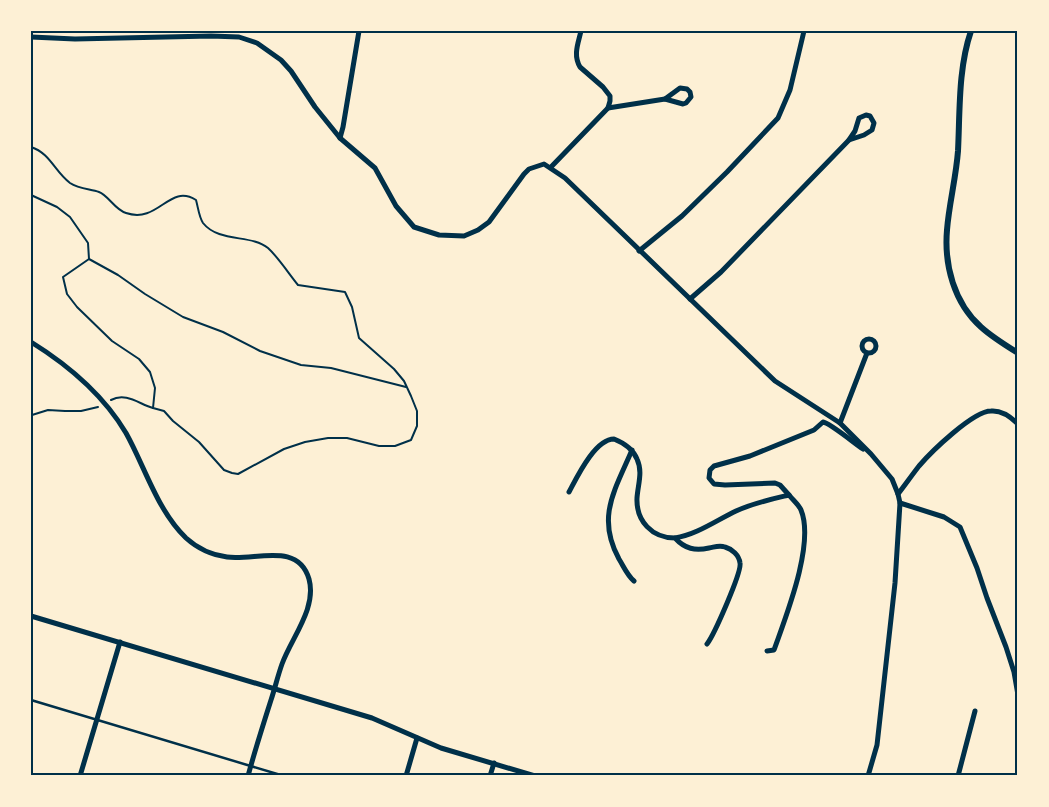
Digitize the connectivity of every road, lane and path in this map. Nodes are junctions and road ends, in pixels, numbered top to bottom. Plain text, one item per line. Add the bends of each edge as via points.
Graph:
1 (74, 31) edge
2 (359, 31) edge
3 (581, 31) edge
4 (804, 31) edge
5 (971, 31) edge
6 (220, 34) edge
7 (31, 37) edge
8 (74, 39) junction
9 (665, 99) junction
10 (608, 108) junction
11 (340, 138) junction
12 (849, 140) junction
13 (31, 147) edge
14 (551, 167) junction
15 (31, 195) edge
16 (639, 251) junction
17 (89, 259) junction
18 (690, 299) junction
19 (31, 342) edge
20 (1018, 353) edge
21 (866, 354) dead end
22 (407, 387) junction
23 (104, 404) junction
24 (153, 408) junction
25 (31, 415) edge
26 (840, 422) junction
27 (1018, 424) edge
28 (632, 450) junction
29 (871, 454) junction
30 (569, 492) dead end
31 (898, 494) junction
32 (790, 495) junction
33 (900, 503) junction
34 (675, 538) junction
35 (634, 582) dead end
36 (31, 616) edge
37 (120, 642) junction
38 (706, 644) dead end
39 (767, 650) dead end
40 (275, 688) junction
41 (1018, 695) edge
42 (31, 700) edge
43 (975, 711) dead end
44 (96, 719) junction
45 (417, 738) junction
46 (494, 764) junction
47 (251, 765) junction
48 (80, 776) edge
49 (248, 776) edge
50 (284, 776) edge
51 (406, 776) edge
52 (490, 776) edge
53 (535, 776) edge
54 (868, 776) edge
55 (958, 776) edge

1 - 8 street
2 - 11 street
3 - 10 street via 576,50 577,62 608,93
4 - 16 street via 790,90 778,118 682,216
5 - 20 street via 963,59 958,155 946,258 952,281 972,318
6 - 8 street
6 - 11 street via 257,43 281,60
7 - 8 street
9 - 9 street via 683,104 689,101 691,94 682,88
9 - 10 street
10 - 14 street
11 - 14 street via 375,168 396,206 414,227 438,235 464,236 478,230 489,222 529,169 544,164
12 - 12 street via 872,130 874,123 870,116 859,118
12 - 18 street via 721,272
13 - 22 path via 39,149 51,160 71,184 101,192 124,213 140,216 183,195 191,197 196,200 202,222 223,235 268,248 298,285 345,292 359,338 394,369
14 - 16 street
15 - 17 path via 70,217 88,243
16 - 18 street
17 - 22 path via 183,317 260,350 301,365 331,368
17 - 24 path via 63,277 67,294 112,342 140,359 150,372 155,388
18 - 26 street via 775,381
19 - 23 street via 84,381
21 - 26 street
22 - 24 path via 417,411 418,426 411,440 396,446 379,446 347,438 312,440 284,450 238,474 224,470 164,411
23 - 24 path via 117,397 134,399
23 - 25 path via 81,411 48,410
23 - 40 street via 125,432 163,506 188,539 198,547 219,555 246,558 278,554 304,566 312,590 309,603 282,663
26 - 29 street
27 - 31 street via 1011,417 990,410 970,420 926,458
28 - 30 street via 614,439 606,441 583,466
28 - 34 street via 640,467 637,498 644,523 662,537
28 - 35 street via 609,506 607,520 614,550
29 - 31 street via 892,479
29 - 32 street via 823,422 814,430 710,470 709,478 714,484 776,483
31 - 33 street
32 - 34 street via 738,510
32 - 39 street via 802,512 804,544 783,627 774,650
33 - 41 street via 944,517 960,527 1006,647
33 - 54 street via 877,745
34 - 38 street via 690,549 724,547 733,551 740,562 719,620
36 - 37 street
37 - 40 street
37 - 44 street
40 - 45 street via 372,718
40 - 47 street
42 - 44 lane
43 - 55 street
44 - 47 lane
44 - 48 street
45 - 46 street
45 - 51 street
46 - 52 street
46 - 53 street
47 - 49 street
47 - 50 lane

